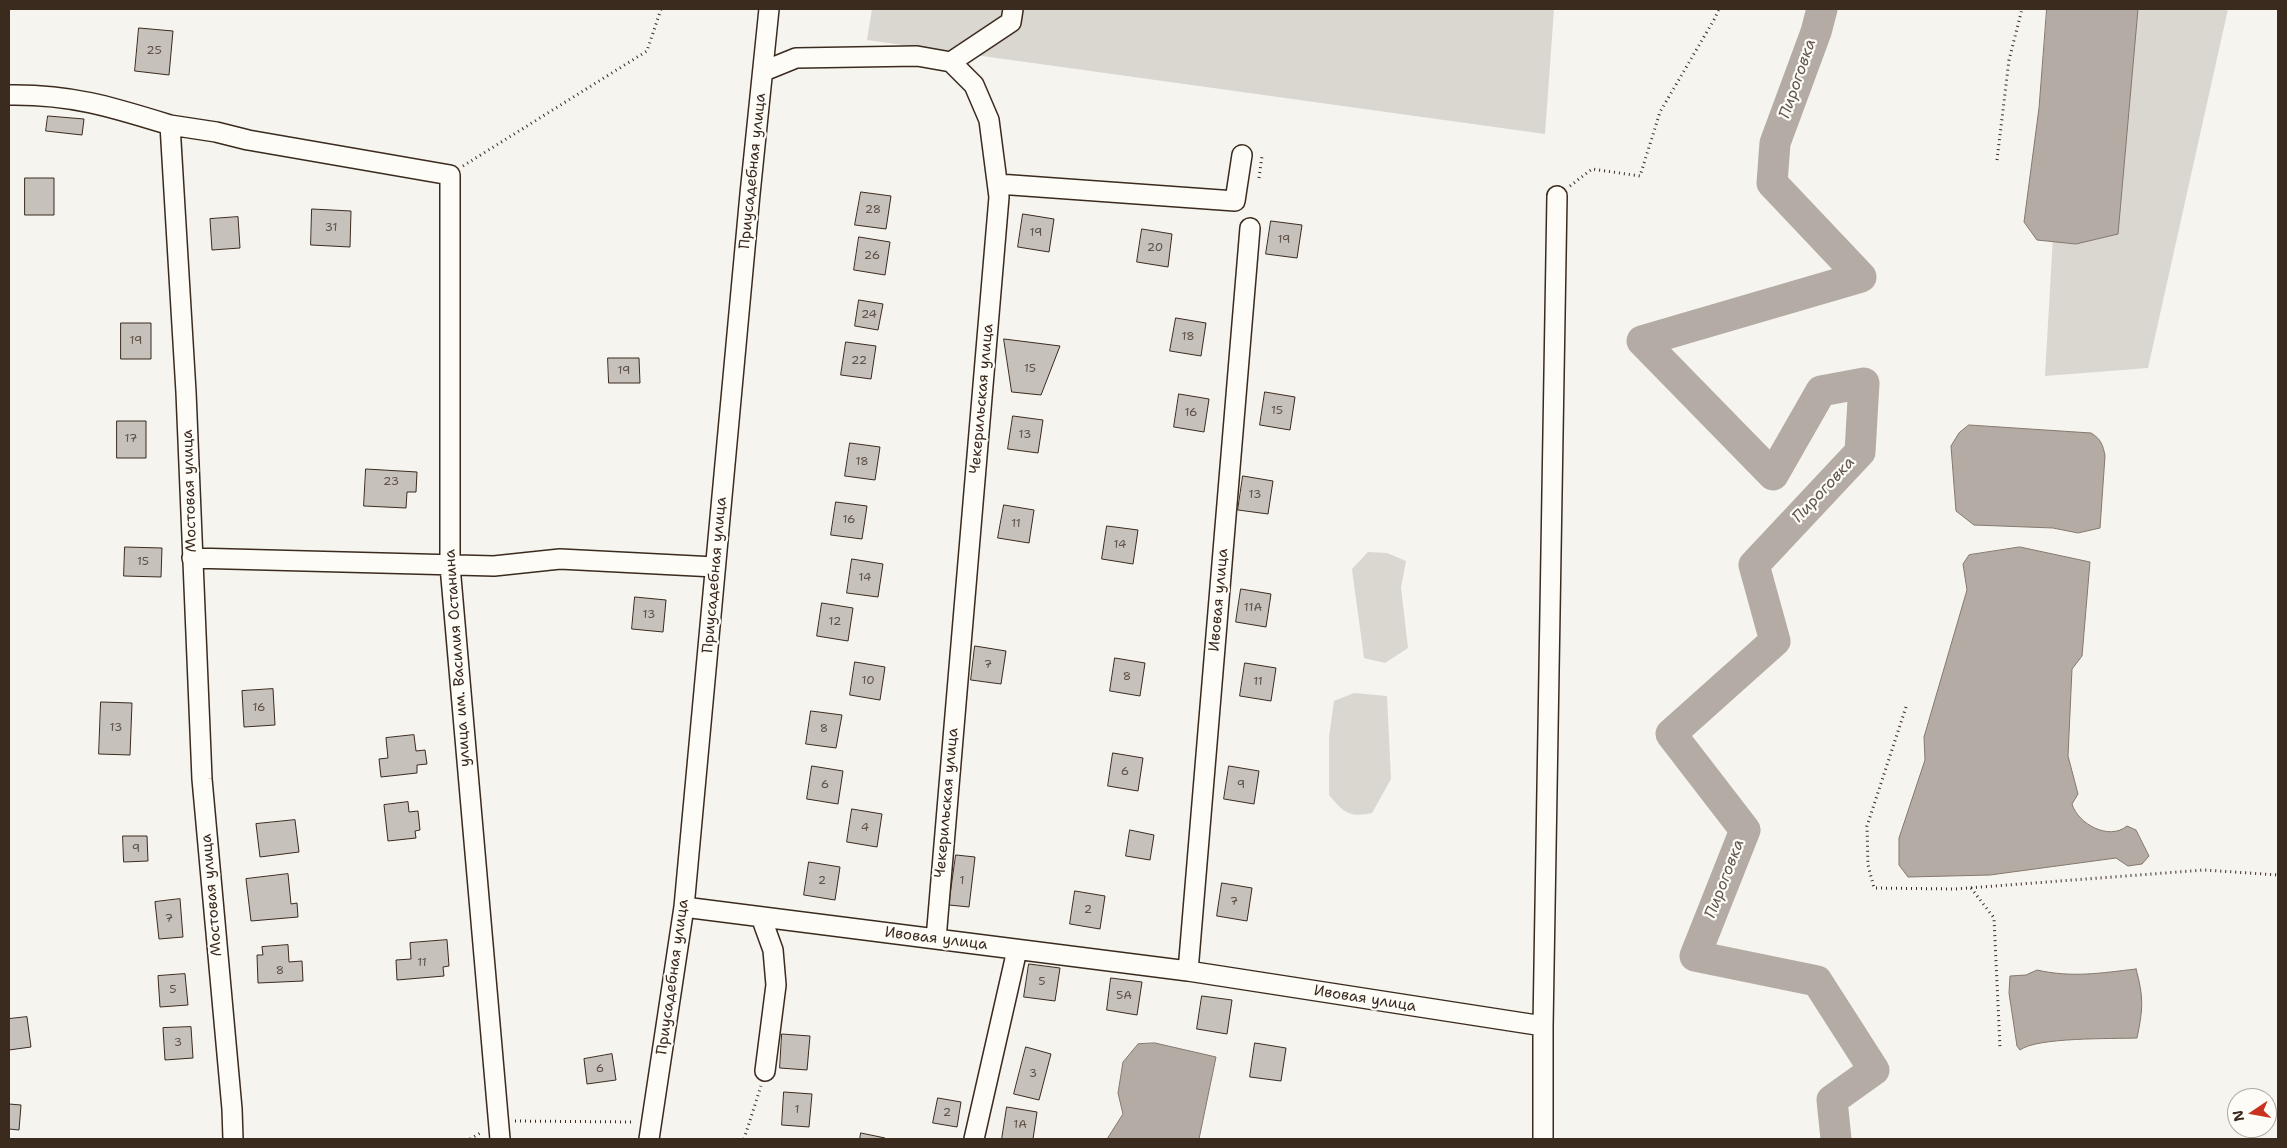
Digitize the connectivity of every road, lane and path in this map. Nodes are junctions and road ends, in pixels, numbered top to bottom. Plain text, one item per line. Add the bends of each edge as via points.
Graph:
1 (662, 9) edge
2 (769, 9) edge
3 (1013, 9) edge
4 (1719, 9) edge
5 (2022, 9) edge
6 (951, 62) junction
7 (764, 71) junction
8 (9, 95) edge
9 (170, 125) junction
10 (1242, 155) dead end
11 (1997, 160) dead end
12 (450, 174) junction
13 (998, 184) junction
14 (1557, 196) joint
15 (1250, 228) dead end
16 (192, 558) junction
17 (450, 566) junction
18 (715, 566) junction
19 (1906, 707) dead end
20 (2278, 875) edge
21 (1971, 887) junction
22 (684, 907) junction
23 (760, 917) junction
24 (936, 939) junction
25 (1018, 950) junction
26 (1188, 972) junction
27 (1543, 1026) junction
28 (2000, 1048) dead end
29 (765, 1071) joint
30 (499, 1130) edge
31 (650, 1130) edge
32 (233, 1139) edge
33 (470, 1139) edge
34 (744, 1139) edge
35 (974, 1139) edge
36 (1543, 1139) edge

1 - 12 path via 647,51
2 - 7 street, Приусадебная улица
3 - 6 street via 1011,22
4 - 14 path via 1660,112 1640,176 1592,169
5 - 11 path via 2009,60
6 - 7 street via 917,56 796,58
6 - 13 street, Чекерильская улица via 974,85 989,120
7 - 18 street, Приусадебная улица
8 - 9 street via 50,95 87,100
9 - 12 street
9 - 16 street, Мостовая улица
10 - 13 street via 1235,201
12 - 17 street, улица им. Василия Останина
13 - 24 street, Чекерильская улица
14 - 27 street
15 - 26 street, Ивовая улица
16 - 17 street
16 - 32 street, Мостовая улица via 202,779
17 - 18 street via 494,566 560,559
17 - 30 street, улица им. Василия Останина
18 - 22 street, Приусадебная улица
19 - 21 path via 1867,826 1868,865 1874,888
20 - 21 path via 2204,870
21 - 28 path via 1994,918
22 - 23 street, Ивовая улица
22 - 31 street, Приусадебная улица
23 - 24 street, Ивовая улица
23 - 29 street via 773,950 776,986
24 - 25 street, Ивовая улица
25 - 26 street, Ивовая улица
25 - 35 street
26 - 27 street, Ивовая улица
27 - 36 street
29 - 34 path
30 - 31 path
30 - 33 path

